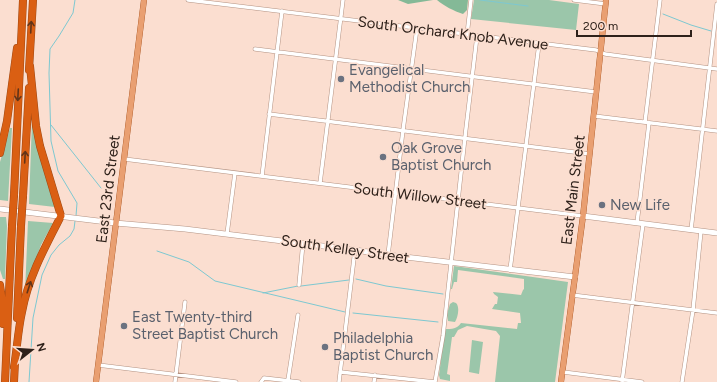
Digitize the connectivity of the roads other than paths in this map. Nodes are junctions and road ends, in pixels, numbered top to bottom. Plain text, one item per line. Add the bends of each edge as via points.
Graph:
1 (23, 0) edge
2 (33, 0) edge
3 (144, 0) edge
4 (188, 0) edge
5 (343, 0) edge
6 (471, 0) edge
7 (574, 0) edge
8 (660, 0) edge
9 (212, 2) edge
10 (606, 2) edge
11 (717, 4) edge
12 (282, 11) junction
13 (341, 18) junction
14 (22, 20) junction
15 (417, 28) junction
16 (467, 35) junction
17 (477, 36) junction
18 (539, 44) junction
19 (255, 49) dead end
20 (277, 52) junction
21 (601, 52) junction
22 (335, 59) junction
23 (653, 60) junction
24 (30, 66) junction
25 (709, 68) junction
26 (412, 69) junction
27 (717, 69) edge
28 (473, 76) junction
29 (534, 84) junction
30 (596, 92) junction
31 (270, 114) junction
32 (594, 116) junction
33 (327, 121) junction
34 (647, 123) junction
35 (702, 129) junction
36 (403, 130) junction
37 (717, 131) edge
38 (464, 137) junction
39 (526, 146) junction
40 (0, 153) edge
41 (590, 154) junction
42 (124, 159) junction
43 (235, 173) junction
44 (262, 176) junction
45 (320, 183) junction
46 (396, 193) junction
47 (457, 201) junction
48 (0, 209) edge
49 (518, 209) junction
50 (61, 216) junction
51 (583, 216) junction
52 (116, 223) junction
53 (640, 223) junction
54 (690, 230) junction
55 (701, 231) junction
56 (717, 233) edge
57 (227, 234) junction
58 (303, 243) junction
59 (355, 250) junction
60 (388, 255) junction
61 (451, 262) junction
62 (510, 270) junction
63 (575, 277) junction
64 (0, 285) edge
65 (300, 285) dead end
66 (572, 295) junction
67 (185, 302) dead end
68 (633, 302) junction
69 (692, 310) junction
70 (717, 313) edge
71 (298, 315) dead end
72 (98, 365) junction
73 (14, 367) junction
74 (340, 372) junction
75 (563, 372) junction
76 (176, 375) junction
77 (375, 375) junction
78 (288, 380) junction
79 (623, 381) edge
80 (4, 382) edge
81 (14, 382) edge
82 (96, 382) edge
83 (175, 382) edge
84 (236, 382) edge
85 (261, 382) edge
86 (299, 382) edge
87 (339, 382) edge
88 (374, 382) edge
89 (435, 382) edge
90 (561, 382) edge
91 (642, 382) edge
92 (682, 382) edge

1 - 14 highway
24 -> 2 highway
3 - 42 main road, East 23rd Street
4 - 9 street, South Orchard Knob Avenue
5 - 13 street
6 - 16 street
7 - 10 street
8 - 23 street
9 - 12 street, South Orchard Knob Avenue
10 - 21 main road, East Main Street
11 - 25 street
12 - 13 street, South Orchard Knob Avenue
12 - 20 street
13 - 15 street, South Orchard Knob Avenue
13 - 22 street
14 - 40 highway
14 -> 80 highway, bridge
15 - 16 street, South Orchard Knob Avenue
15 - 26 street
16 - 17 street, South Orchard Knob Avenue
17 - 18 street, South Orchard Knob Avenue
17 - 28 street
18 - 21 street, South Orchard Knob Avenue
18 - 29 street
19 - 20 street
20 - 22 street
20 - 31 street
21 - 23 street, South Orchard Knob Avenue
21 - 30 main road, East Main Street
22 - 26 street
22 - 33 street
23 - 25 street, South Orchard Knob Avenue
23 - 34 street
24 - 50 highway via 40,146
73 -> 24 highway, bridge
25 - 27 street, South Orchard Knob Avenue
25 - 35 street
26 - 28 street
26 - 36 street
28 - 29 street
28 - 38 street
29 - 30 street
29 - 39 street
30 - 32 main road, East Main Street
31 - 33 street
31 - 44 street
32 - 34 street
32 - 41 main road, East Main Street
33 - 36 street
33 - 45 street
34 - 35 street
34 - 53 street
35 - 37 street
35 - 54 street
36 - 38 street
36 - 46 street
38 - 39 street
38 - 47 street
39 - 41 street
39 - 49 street
41 - 51 main road, East Main Street
42 - 43 street, South Willow Street
42 - 52 main road, East 23rd Street
43 - 44 street, South Willow Street
43 - 57 street
44 - 45 street, South Willow Street
45 - 46 street, South Willow Street
46 - 47 street, South Willow Street
46 - 60 street
47 - 49 street, South Willow Street
47 - 61 street
48 - 50 main road, South Kelley Street
49 - 51 street, South Willow Street
49 - 62 street
50 - 52 main road, South Kelley Street
73 -> 50 highway via 22,312 35,267
51 - 53 main road, South Willow Street
51 - 63 main road, East Main Street
52 - 57 main road, South Kelley Street via 158,225
52 - 72 main road, East 23rd Street
53 - 54 main road, South Willow Street
53 - 68 street
54 - 55 main road, South Willow Street
55 - 56 main road, South Willow Street
55 - 69 street
57 - 58 main road, South Kelley Street
58 - 59 main road, South Kelley Street
58 - 65 street
59 - 60 main road, South Kelley Street
59 - 74 street
60 - 61 main road, South Kelley Street
61 - 62 main road, South Kelley Street
61 - 89 street
62 - 63 main road, South Kelley Street
63 - 66 main road, East Main Street
64 - 80 highway via 3,306
66 - 68 street
66 - 75 main road, East Main Street
67 - 76 street
68 - 69 street
68 - 79 street
69 - 70 street
69 - 92 street
71 - 78 street
72 - 76 street
72 - 82 main road, East 23rd Street
73 - 81 highway
74 - 77 street
74 - 87 street
75 - 79 street
75 - 90 main road, East Main Street
76 - 83 street
76 - 84 street
77 - 88 street
77 - 89 street
78 - 85 street via 264,378
78 - 86 street
79 - 91 street

